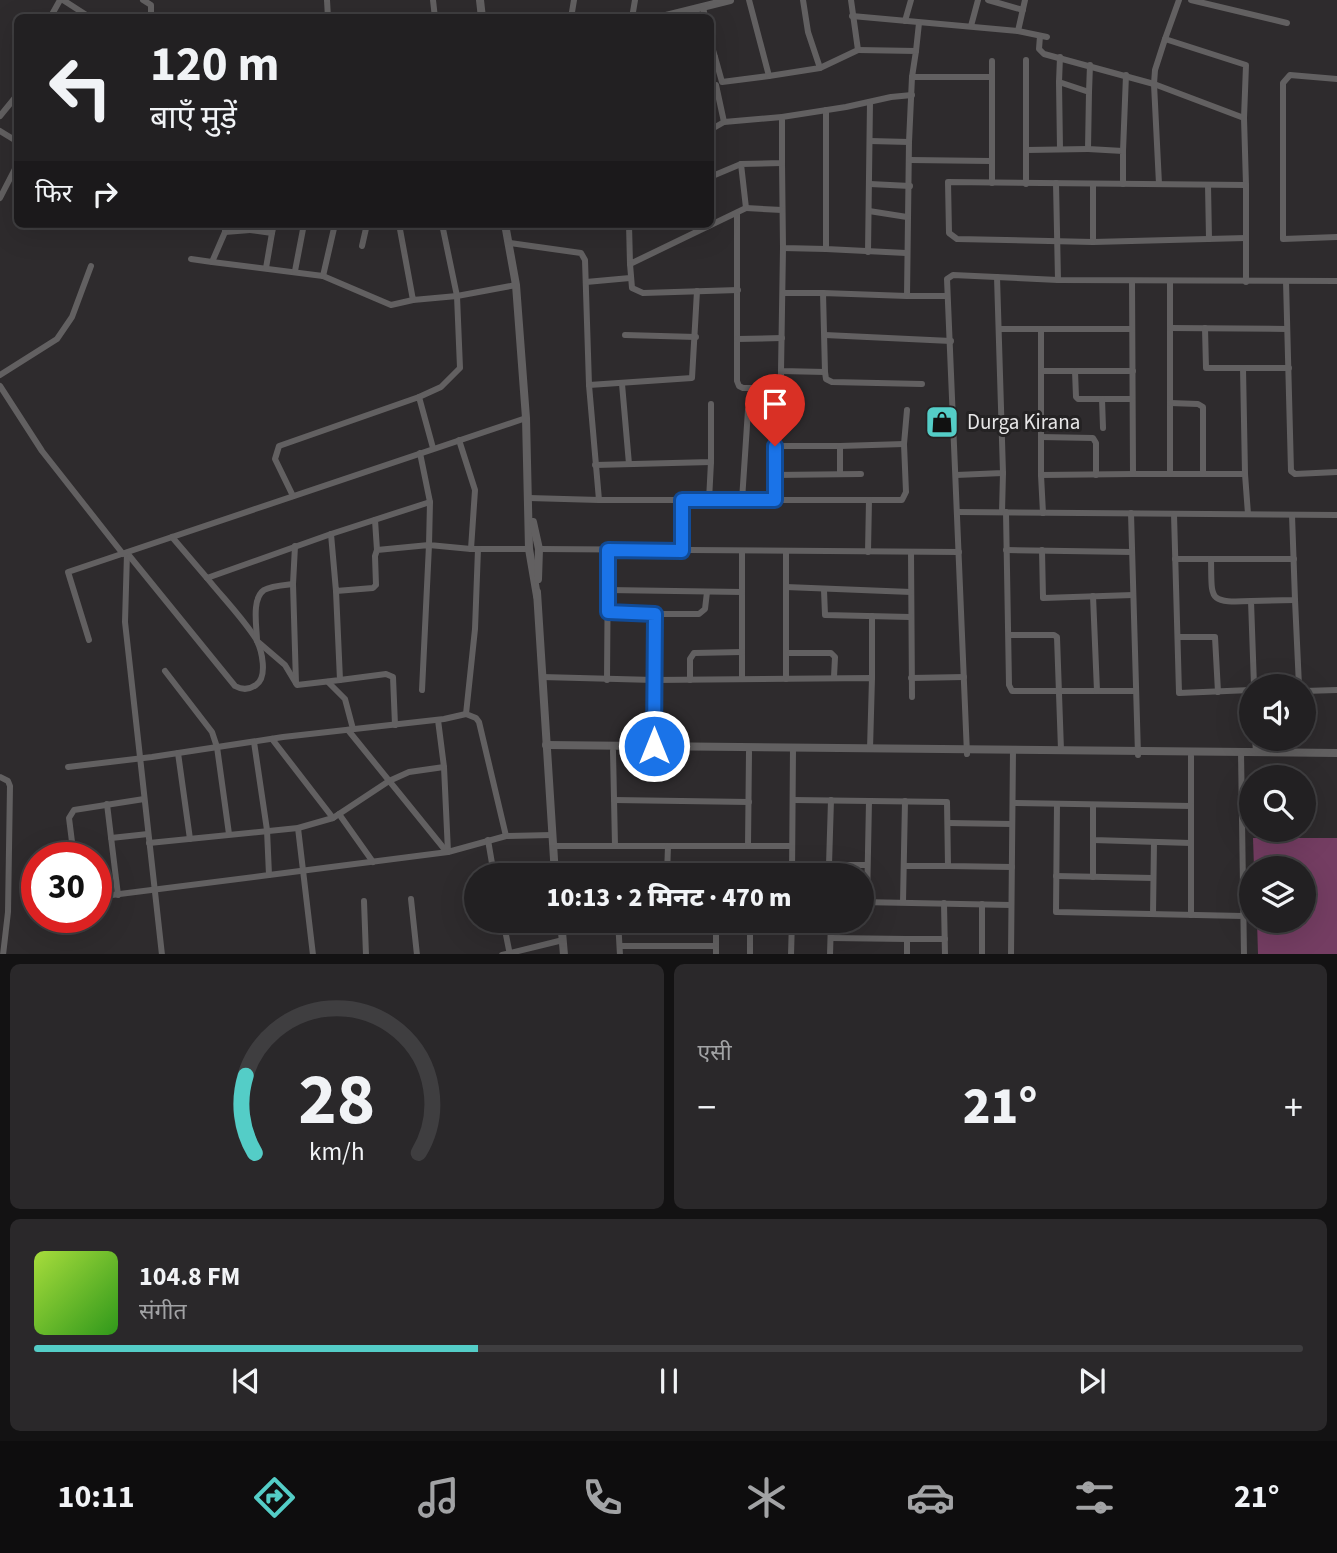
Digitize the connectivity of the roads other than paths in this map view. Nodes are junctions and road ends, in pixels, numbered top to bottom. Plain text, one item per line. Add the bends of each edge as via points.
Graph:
1 (61, 0) edge
2 (144, 0) edge
3 (730, 0) edge
4 (749, 0) edge
5 (803, 0) edge
6 (851, 0) edge
7 (911, 0) edge
8 (978, 0) edge
9 (988, 0) edge
10 (1026, 0) edge
11 (1179, 0) edge
12 (1191, 0) edge
13 (703, 6) junction
14 (1023, 10) junction
15 (85, 14) edge
16 (151, 14) edge
17 (673, 14) edge
18 (704, 14) edge
19 (852, 16) junction
20 (905, 21) junction
21 (919, 23) junction
22 (1287, 23) dead end
23 (971, 26) junction
24 (1018, 31) junction
25 (1165, 39) junction
26 (858, 50) junction
27 (916, 51) junction
28 (1060, 57) junction
29 (1026, 60) dead end
30 (992, 61) dead end
31 (1090, 65) junction
32 (714, 67) edge
33 (820, 68) junction
34 (1126, 75) junction
35 (769, 76) junction
36 (912, 77) junction
37 (992, 77) junction
38 (1337, 79) edge
39 (1059, 82) junction
40 (1154, 84) junction
41 (716, 85) edge
42 (1089, 92) junction
43 (912, 95) junction
44 (14, 99) edge
45 (870, 102) junction
46 (826, 110) junction
47 (0, 116) edge
48 (782, 117) junction
49 (1244, 118) junction
50 (723, 122) junction
51 (714, 128) edge
52 (870, 141) junction
53 (909, 142) junction
54 (1060, 149) junction
55 (1088, 149) junction
56 (1027, 150) junction
57 (1123, 151) junction
58 (910, 160) junction
59 (991, 161) junction
60 (782, 163) junction
61 (741, 164) junction
62 (14, 171) edge
63 (714, 175) edge
64 (992, 183) junction
65 (1056, 183) junction
66 (870, 184) junction
67 (1026, 184) junction
68 (1093, 184) junction
69 (1124, 184) junction
70 (1159, 184) junction
71 (1208, 185) junction
72 (1247, 185) junction
73 (909, 186) junction
74 (0, 198) edge
75 (746, 208) junction
76 (782, 210) junction
77 (869, 211) junction
78 (737, 213) junction
79 (907, 217) junction
80 (714, 224) edge
81 (225, 228) edge
82 (254, 228) edge
83 (273, 228) edge
84 (303, 228) edge
85 (334, 228) edge
86 (366, 228) edge
87 (401, 228) edge
88 (443, 228) edge
89 (506, 228) edge
90 (629, 228) edge
91 (706, 228) edge
92 (272, 233) junction
93 (1337, 237) edge
94 (1246, 238) junction
95 (1209, 239) junction
96 (1059, 242) junction
97 (1093, 242) junction
98 (510, 243) junction
99 (362, 246) dead end
100 (783, 248) junction
101 (826, 249) junction
102 (868, 252) junction
103 (906, 253) junction
104 (191, 259) dead end
105 (212, 262) junction
106 (630, 264) junction
107 (91, 266) dead end
108 (266, 268) junction
109 (295, 271) junction
110 (323, 276) junction
111 (997, 277) junction
112 (630, 278) junction
113 (1058, 280) junction
114 (1132, 281) junction
115 (1170, 281) junction
116 (1286, 281) junction
117 (1337, 281) edge
118 (586, 282) junction
119 (1246, 282) junction
120 (516, 285) junction
121 (738, 290) junction
122 (697, 291) junction
123 (783, 293) junction
124 (823, 293) junction
125 (457, 296) junction
126 (907, 296) junction
127 (947, 296) junction
128 (413, 300) junction
129 (1170, 327) junction
130 (1205, 328) junction
131 (999, 329) junction
132 (1041, 329) junction
133 (1132, 329) junction
134 (1287, 329) junction
135 (625, 335) dead end
136 (825, 335) junction
137 (696, 337) junction
138 (782, 338) junction
139 (737, 339) junction
140 (951, 341) junction
141 (1243, 368) junction
142 (1289, 368) junction
143 (1041, 370) junction
144 (781, 371) junction
145 (1075, 371) junction
146 (1133, 371) junction
147 (825, 372) junction
148 (0, 375) edge
149 (622, 384) junction
150 (922, 384) dead end
151 (589, 385) junction
152 (0, 386) edge
153 (419, 397) junction
154 (1102, 399) junction
155 (1132, 400) junction
156 (1170, 403) junction
157 (711, 404) dead end
158 (748, 410) dead end
159 (776, 410) dead end
160 (907, 410) dead end
161 (526, 418) junction
162 (1103, 428) dead end
163 (1041, 438) junction
164 (459, 440) junction
165 (904, 444) junction
166 (775, 446) junction
167 (840, 446) junction
168 (433, 449) junction
169 (420, 453) junction
170 (711, 462) junction
171 (629, 464) junction
172 (595, 465) junction
173 (1337, 472) edge
174 (1003, 473) junction
175 (840, 474) junction
176 (861, 474) dead end
177 (1133, 474) junction
178 (1170, 474) junction
179 (1203, 474) junction
180 (1245, 474) junction
181 (774, 475) junction
182 (956, 475) junction
183 (1041, 475) junction
184 (1096, 475) junction
185 (293, 496) junction
186 (599, 500) junction
187 (682, 500) junction
188 (709, 500) junction
189 (742, 500) junction
190 (775, 500) junction
191 (869, 500) junction
192 (430, 502) junction
193 (530, 502) junction
194 (957, 512) junction
195 (1004, 512) junction
196 (1043, 513) junction
197 (1131, 513) junction
198 (1174, 514) junction
199 (1248, 514) junction
200 (1292, 515) junction
201 (1337, 515) edge
202 (375, 520) junction
203 (331, 534) junction
204 (172, 537) junction
205 (429, 545) junction
206 (295, 546) junction
207 (475, 549) junction
208 (534, 549) junction
209 (377, 550) junction
210 (608, 550) junction
211 (1006, 550) junction
212 (1042, 550) junction
213 (682, 551) junction
214 (742, 551) junction
215 (786, 551) junction
216 (868, 552) junction
217 (911, 552) junction
218 (959, 552) junction
219 (1132, 552) junction
220 (125, 553) junction
221 (1175, 559) junction
222 (1211, 559) junction
223 (1294, 559) junction
224 (206, 578) junction
225 (293, 584) junction
226 (786, 587) junction
227 (608, 590) junction
228 (824, 590) junction
229 (336, 591) junction
230 (707, 592) junction
231 (742, 592) junction
232 (911, 592) junction
233 (1133, 595) junction
234 (1093, 596) junction
235 (1295, 600) junction
236 (1251, 601) junction
237 (608, 612) junction
238 (655, 614) junction
239 (872, 616) junction
240 (910, 617) junction
241 (1009, 635) junction
242 (1178, 637) junction
243 (89, 640) dead end
244 (257, 641) junction
245 (742, 652) junction
246 (786, 653) junction
247 (165, 671) dead end
248 (1252, 674) edge
249 (1298, 674) edge
250 (542, 677) junction
251 (834, 677) junction
252 (964, 677) junction
253 (872, 678) junction
254 (911, 678) junction
255 (742, 679) junction
256 (786, 679) junction
257 (340, 680) junction
258 (607, 680) junction
259 (654, 680) junction
260 (690, 680) junction
261 (328, 682) junction
262 (296, 685) junction
263 (422, 690) dead end
264 (1239, 690) edge
265 (1337, 690) edge
266 (1097, 691) junction
267 (1136, 691) junction
268 (1316, 691) edge
269 (1059, 692) junction
270 (1218, 692) junction
271 (912, 697) dead end
272 (466, 714) junction
273 (438, 720) junction
274 (395, 724) junction
275 (350, 730) junction
276 (272, 739) junction
277 (254, 742) junction
278 (654, 746) junction
279 (217, 747) junction
280 (547, 748) junction
281 (870, 749) junction
282 (793, 750) junction
283 (1061, 750) junction
284 (612, 751) junction
285 (749, 752) junction
286 (967, 752) junction
287 (1013, 752) junction
288 (1256, 752) joint
289 (178, 753) junction
290 (1138, 753) junction
291 (1240, 754) junction
292 (1337, 755) edge
293 (1191, 756) junction
294 (140, 758) junction
295 (68, 766) dead end
296 (444, 767) junction
297 (0, 777) edge
298 (389, 781) junction
299 (144, 799) junction
300 (614, 800) junction
301 (793, 800) junction
302 (831, 800) junction
303 (869, 801) junction
304 (905, 801) junction
305 (749, 802) junction
306 (1013, 803) junction
307 (107, 804) junction
308 (1057, 804) junction
309 (1093, 805) junction
310 (1191, 806) junction
311 (336, 816) junction
312 (948, 822) junction
313 (1012, 824) junction
314 (298, 828) junction
315 (267, 830) junction
316 (148, 834) junction
317 (229, 834) junction
318 (552, 835) junction
319 (506, 836) junction
320 (111, 838) junction
321 (190, 839) junction
322 (488, 840) junction
323 (1093, 840) junction
324 (73, 842) edge
325 (1154, 842) junction
326 (149, 843) junction
327 (1191, 843) junction
328 (553, 846) junction
329 (615, 846) junction
330 (667, 846) junction
331 (748, 846) junction
332 (792, 846) junction
333 (447, 852) junction
334 (1243, 856) edge
335 (373, 862) junction
336 (492, 863) edge
337 (554, 863) edge
338 (667, 863) edge
339 (792, 863) edge
340 (830, 863) edge
341 (867, 863) edge
342 (904, 866) junction
343 (948, 866) junction
344 (1012, 867) junction
345 (0, 871) edge
346 (9, 871) junction
347 (304, 872) junction
348 (269, 875) junction
349 (1056, 876) junction
350 (1093, 877) junction
351 (1153, 878) junction
352 (155, 890) junction
353 (112, 895) edge
354 (117, 895) junction
355 (411, 899) dead end
356 (364, 901) dead end
357 (874, 902) edge
358 (903, 902) junction
359 (944, 903) junction
360 (982, 904) junction
361 (1012, 905) junction
362 (4, 912) edge
363 (1153, 914) junction
364 (1191, 915) junction
365 (1239, 916) edge
366 (505, 933) edge
367 (562, 933) edge
368 (619, 933) edge
369 (750, 933) edge
370 (792, 933) edge
371 (831, 933) edge
372 (1244, 933) edge
373 (831, 938) junction
374 (907, 939) junction
375 (944, 939) junction
376 (563, 940) junction
377 (620, 946) junction
378 (716, 950) edge
379 (3, 954) edge
380 (162, 954) edge
381 (313, 954) edge
382 (366, 954) edge
383 (417, 954) edge
384 (507, 954) edge
385 (564, 954) edge
386 (620, 954) edge
387 (750, 954) edge
388 (791, 954) edge
389 (830, 954) edge
390 (907, 954) edge
391 (945, 954) edge
392 (982, 954) edge
393 (1011, 954) edge
394 (1244, 954) edge

1 - 15 street
2 - 16 street via 151,5
3 - 13 street
4 - 35 street
5 - 33 street
6 - 19 street
7 - 20 street
8 - 23 street
9 - 14 street
10 - 14 street
11 - 25 street
12 - 22 street
13 - 17 street
13 - 18 street
14 - 24 street
19 - 20 street
19 - 26 street
20 - 21 street
21 - 23 street
21 - 27 street
23 - 24 street
24 - 28 street via 1043,36 1041,53
25 - 40 street
25 - 49 street via 1246,65
26 - 27 street
26 - 33 street
27 - 36 street
28 - 31 street
28 - 39 street
29 - 56 street
30 - 37 street
31 - 34 street
31 - 42 street
32 - 41 street
33 - 35 street
34 - 40 street
34 - 57 street
35 - 41 street
36 - 37 street
36 - 43 street
37 - 59 street
38 - 93 street via 1290,75 1283,83 1283,239
39 - 42 street
39 - 54 street
40 - 49 street
40 - 70 street
41 - 50 street
42 - 55 street
43 - 45 street
43 - 53 street
44 - 47 street
45 - 46 street
45 - 52 street
46 - 48 street
46 - 101 street
48 - 50 street
48 - 60 street
49 - 72 street
50 - 51 street
52 - 53 street
52 - 66 street
53 - 58 street
54 - 55 street
54 - 56 street
55 - 57 street
56 - 67 street
57 - 69 street
58 - 59 street
58 - 73 street
59 - 64 street
60 - 61 street
60 - 76 street
61 - 63 street
61 - 75 street
62 - 74 street
64 - 67 street
64 - 96 street via 948,182 951,237
65 - 67 street
65 - 68 street
65 - 96 street
66 - 73 street
66 - 77 street
68 - 69 street
68 - 97 street
69 - 70 street
70 - 71 street
71 - 72 street
71 - 95 street
72 - 94 street
73 - 79 street
75 - 76 street
75 - 78 street
76 - 100 street
77 - 79 street
77 - 102 street
78 - 80 street
78 - 121 street
79 - 103 street
81 - 105 street
82 - 92 street
83 - 92 street
84 - 109 street
85 - 110 street
86 - 99 street
87 - 128 street
88 - 125 street
89 - 98 street
90 - 106 street
91 - 106 street
92 - 108 street
94 - 95 street
94 - 119 street
95 - 97 street
96 - 97 street
96 - 113 street
98 - 118 street via 581,253
98 - 120 street
100 - 101 street
100 - 123 street
101 - 102 street
102 - 103 street
103 - 126 street
104 - 105 street
105 - 108 street
106 - 112 street
107 - 148 street via 72,317 57,340
108 - 109 street
109 - 110 street
110 - 128 street via 391,305
111 - 113 street
111 - 127 street via 953,275 947,279
111 - 131 street
112 - 118 street
112 - 122 street via 634,291 643,293
113 - 114 street
114 - 115 street
114 - 133 street
115 - 119 street
115 - 129 street
116 - 117 street
116 - 119 street
116 - 134 street
118 - 151 street
120 - 125 street
120 - 161 street
121 - 122 street
121 - 139 street
122 - 137 street
123 - 124 street
123 - 138 street
124 - 126 street
124 - 136 street
125 - 128 street
125 - 153 street via 460,368 441,387
126 - 127 street
127 - 140 street
129 - 130 street
129 - 156 street
130 - 134 street
130 - 141 street via 1206,368
131 - 132 street
131 - 174 street
132 - 133 street
132 - 143 street
133 - 146 street
134 - 142 street
135 - 137 street
136 - 140 street
136 - 147 street
137 - 149 street via 692,378
138 - 139 street
138 - 144 street
139 - 144 street via 739,386 778,388
140 - 182 street
141 - 142 street
141 - 180 street
142 - 173 street via 1291,471
143 - 145 street
143 - 163 street
144 - 147 street
145 - 146 street
145 - 154 street via 1076,397
146 - 155 street
147 - 150 street via 832,382
149 - 151 street
149 - 171 street
151 - 172 street
152 - 220 street via 42,451
153 - 168 street
153 - 185 street via 279,446 275,459
154 - 155 street
154 - 162 street
155 - 177 street
156 - 178 street
156 - 179 street via 1203,407
157 - 170 street
158 - 189 street
159 - 166 street
160 - 165 street
161 - 164 street
161 - 193 street
163 - 183 street
163 - 184 street via 1093,438 1097,443
164 - 168 street
164 - 207 street via 475,490
165 - 167 street
165 - 191 street via 905,497
166 - 167 street
166 - 181 street
167 - 175 street
168 - 169 street
169 - 185 street
169 - 192 street
170 - 171 street
170 - 188 street
171 - 172 street
172 - 186 street
174 - 182 street
174 - 195 street
175 - 176 street
175 - 181 street
177 - 178 street
177 - 184 street
178 - 179 street
179 - 180 street
180 - 199 street
181 - 190 street
182 - 194 street
183 - 184 street
183 - 196 street
185 - 204 street
186 - 187 street
186 - 193 street
187 - 188 street
187 - 213 street
188 - 189 street
189 - 190 street
190 - 191 street
191 - 216 street
192 - 202 street
192 - 205 street
193 - 208 street
194 - 195 street
194 - 218 street
195 - 196 street
195 - 211 street
196 - 197 street
197 - 198 street
197 - 219 street
198 - 199 street
198 - 221 street
199 - 200 street
200 - 201 street
200 - 223 street
202 - 203 street
202 - 209 street
203 - 206 street
203 - 229 street
204 - 220 street
204 - 224 street
205 - 207 street
205 - 209 street
205 - 263 street
206 - 224 street
206 - 225 street
207 - 208 street
207 - 272 street via 475,629
208 - 210 street
208 - 250 street
209 - 229 street via 376,585
210 - 213 street
210 - 227 street
211 - 212 street
211 - 241 street
212 - 219 street
212 - 234 street via 1043,598
213 - 214 street
214 - 215 street
214 - 231 street
215 - 216 street
215 - 226 street
216 - 217 street
217 - 218 street
217 - 232 street
218 - 252 street
219 - 233 street
220 - 243 street via 68,572
220 - 244 street via 240,689 253,687 262,679
220 - 294 street via 125,622
221 - 222 street
221 - 242 street
222 - 223 street
222 - 236 street via 1216,600
223 - 235 street
224 - 244 street
225 - 244 street via 265,589 259,596
225 - 262 street
226 - 228 street
226 - 246 street
227 - 230 street
227 - 237 street
228 - 232 street
228 - 239 street via 825,615
229 - 257 street
230 - 231 street
230 - 238 street via 705,608 699,614
231 - 245 street
232 - 240 street
233 - 234 street
233 - 267 street
234 - 266 street
235 - 236 street
235 - 249 street
236 - 248 street
237 - 238 street
237 - 258 street
238 - 259 street
239 - 240 street
239 - 253 street
240 - 254 street
241 - 269 street via 1057,637
241 - 269 street via 1012,691
242 - 270 street via 1216,638
242 - 270 street via 1179,693
244 - 262 street via 285,665
245 - 255 street
245 - 260 street via 694,653
246 - 251 street via 831,653
246 - 256 street
247 - 279 street via 205,721
250 - 258 street
250 - 280 street
251 - 253 street
251 - 256 street
252 - 254 street
252 - 286 street
253 - 281 street
254 - 271 street
255 - 256 street
255 - 260 street
257 - 261 street
257 - 274 street via 393,677
258 - 259 street
259 - 260 street
259 - 278 street
261 - 262 street
261 - 275 street via 345,699
264 - 270 street
265 - 268 street
266 - 267 street
266 - 269 street
267 - 290 street
269 - 283 street
272 - 273 street
272 - 319 street via 479,722
273 - 274 street
273 - 296 street
274 - 275 street
275 - 276 street
275 - 298 street
276 - 277 street
276 - 311 street
277 - 279 street
277 - 315 street
278 - 280 street
278 - 282 street
279 - 289 street
279 - 317 street
280 - 284 street
280 - 318 street
281 - 282 street
281 - 286 street
282 - 285 street
282 - 286 street
282 - 301 street
283 - 287 street
283 - 290 street
284 - 285 street
284 - 300 street
285 - 305 street
286 - 287 street
287 - 290 street
287 - 306 street
288 - 291 street
288 - 292 street
289 - 294 street
289 - 321 street
290 - 291 street
290 - 293 street
291 - 292 street
291 - 293 street
291 - 334 street
293 - 310 street
294 - 295 street
294 - 299 street
296 - 298 street via 409,772
296 - 333 street
297 - 346 street via 10,786
298 - 311 street
298 - 333 street
299 - 307 street
299 - 316 street
300 - 305 street
300 - 329 street
301 - 302 street
301 - 332 street
302 - 303 street
302 - 340 street
303 - 304 street
303 - 341 street
304 - 312 street via 947,802
304 - 342 street
305 - 331 street
306 - 308 street
306 - 313 street
307 - 320 street
307 - 324 street via 70,813
308 - 309 street
308 - 349 street
309 - 310 street
309 - 323 street
310 - 327 street
311 - 314 street
311 - 335 street
312 - 313 street
312 - 343 street
313 - 344 street
314 - 315 street
314 - 347 street
315 - 317 street
315 - 348 street
316 - 320 street
316 - 326 street
317 - 321 street
318 - 319 street
318 - 328 street
319 - 322 street
320 - 354 street
321 - 326 street
322 - 333 street
322 - 336 street
323 - 325 street
323 - 350 street
325 - 327 street
325 - 351 street
326 - 352 street
327 - 364 street
328 - 329 street
328 - 337 street
329 - 330 street
330 - 331 street
330 - 338 street
331 - 332 street
332 - 339 street
333 - 335 street
335 - 347 street
342 - 343 street
342 - 358 street
343 - 344 street
344 - 361 street
345 - 346 street
346 - 362 street
347 - 348 street
347 - 381 street
348 - 352 street
349 - 350 street
349 - 363 street via 1056,912
350 - 351 street
351 - 363 street
352 - 354 street
352 - 380 street
353 - 354 street
355 - 383 street
356 - 382 street
357 - 358 street
358 - 359 street
359 - 360 street
359 - 375 street
360 - 361 street
360 - 392 street
361 - 393 street
362 - 379 street
363 - 364 street
364 - 365 street
366 - 384 street
367 - 376 street
368 - 377 street
369 - 387 street
370 - 388 street
371 - 373 street
372 - 394 street
373 - 374 street
373 - 389 street
374 - 375 street
374 - 390 street
375 - 391 street
376 - 384 street
376 - 385 street
377 - 378 street
377 - 386 street

